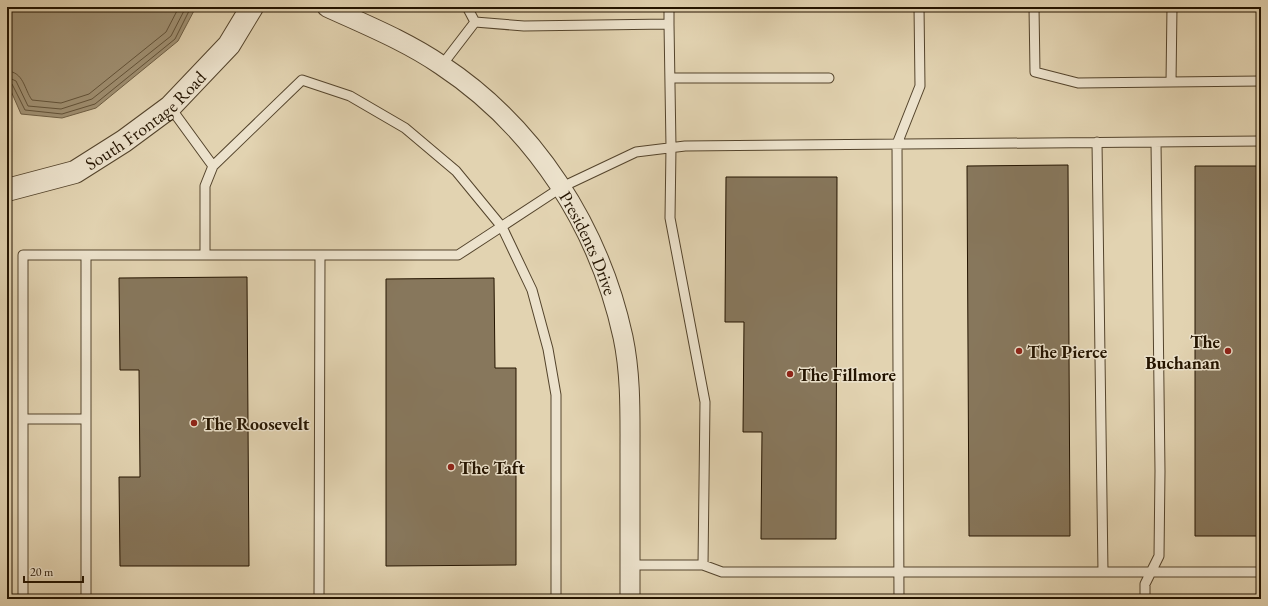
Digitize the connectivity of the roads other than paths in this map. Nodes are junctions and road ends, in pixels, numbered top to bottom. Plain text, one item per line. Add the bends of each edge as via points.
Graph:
1 (252, 7) edge
2 (327, 7) edge
3 (467, 7) edge
4 (669, 7) edge
5 (919, 7) edge
6 (1034, 7) edge
7 (1172, 7) edge
8 (475, 22) junction
9 (669, 24) junction
10 (442, 65) junction
11 (670, 78) junction
12 (830, 78) dead end
13 (1261, 80) edge
14 (1171, 82) junction
15 (170, 107) junction
16 (1261, 141) edge
17 (1097, 142) junction
18 (1156, 142) junction
19 (897, 144) junction
20 (671, 147) junction
21 (213, 166) junction
22 (562, 187) junction
23 (7, 190) edge
24 (502, 227) junction
25 (86, 255) junction
26 (205, 255) junction
27 (320, 255) junction
28 (23, 419) junction
29 (86, 419) junction
30 (630, 566) junction
31 (703, 566) junction
32 (899, 572) junction
33 (1103, 572) junction
34 (1152, 572) junction
35 (1261, 572) edge
36 (23, 599) edge
37 (86, 599) edge
38 (319, 599) edge
39 (556, 599) edge
40 (630, 599) edge
41 (899, 599) edge
42 (1145, 599) edge

1 - 15 street, South Frontage Road via 229,46
2 - 10 street, Presidents Drive via 406,44
3 - 8 lane
4 - 9 lane
5 - 19 lane via 920,86
6 - 14 lane via 1035,72 1078,83
7 - 14 lane
8 - 9 lane via 524,26
8 - 10 lane
9 - 11 lane
10 - 22 street, Presidents Drive via 493,104 534,147
11 - 12 lane
11 - 20 lane
13 - 14 lane
15 - 21 lane
15 - 23 street, South Frontage Road via 124,141 75,172
16 - 18 lane
17 - 18 lane
17 - 19 lane
17 - 33 lane
18 - 34 lane via 1160,479 1158,556
19 - 20 lane
19 - 32 lane
20 - 22 lane via 636,152
20 - 31 lane via 670,218 705,402
21 - 24 lane via 302,80 350,96 405,128 456,171
21 - 26 lane via 205,186
22 - 24 lane
22 - 30 street, Presidents Drive via 591,242 608,284 623,337 630,390
24 - 27 lane via 458,255
24 - 39 lane via 532,290 548,349 556,395
25 - 26 lane
25 - 28 lane via 23,255
25 - 29 lane
26 - 27 lane
27 - 38 lane
28 - 29 lane
28 - 36 lane
29 - 37 lane
30 - 31 lane
30 - 40 street, Presidents Drive
31 - 32 lane via 722,572
32 - 33 lane
32 - 41 lane
33 - 34 lane
34 - 35 lane
34 - 42 lane via 1145,584

